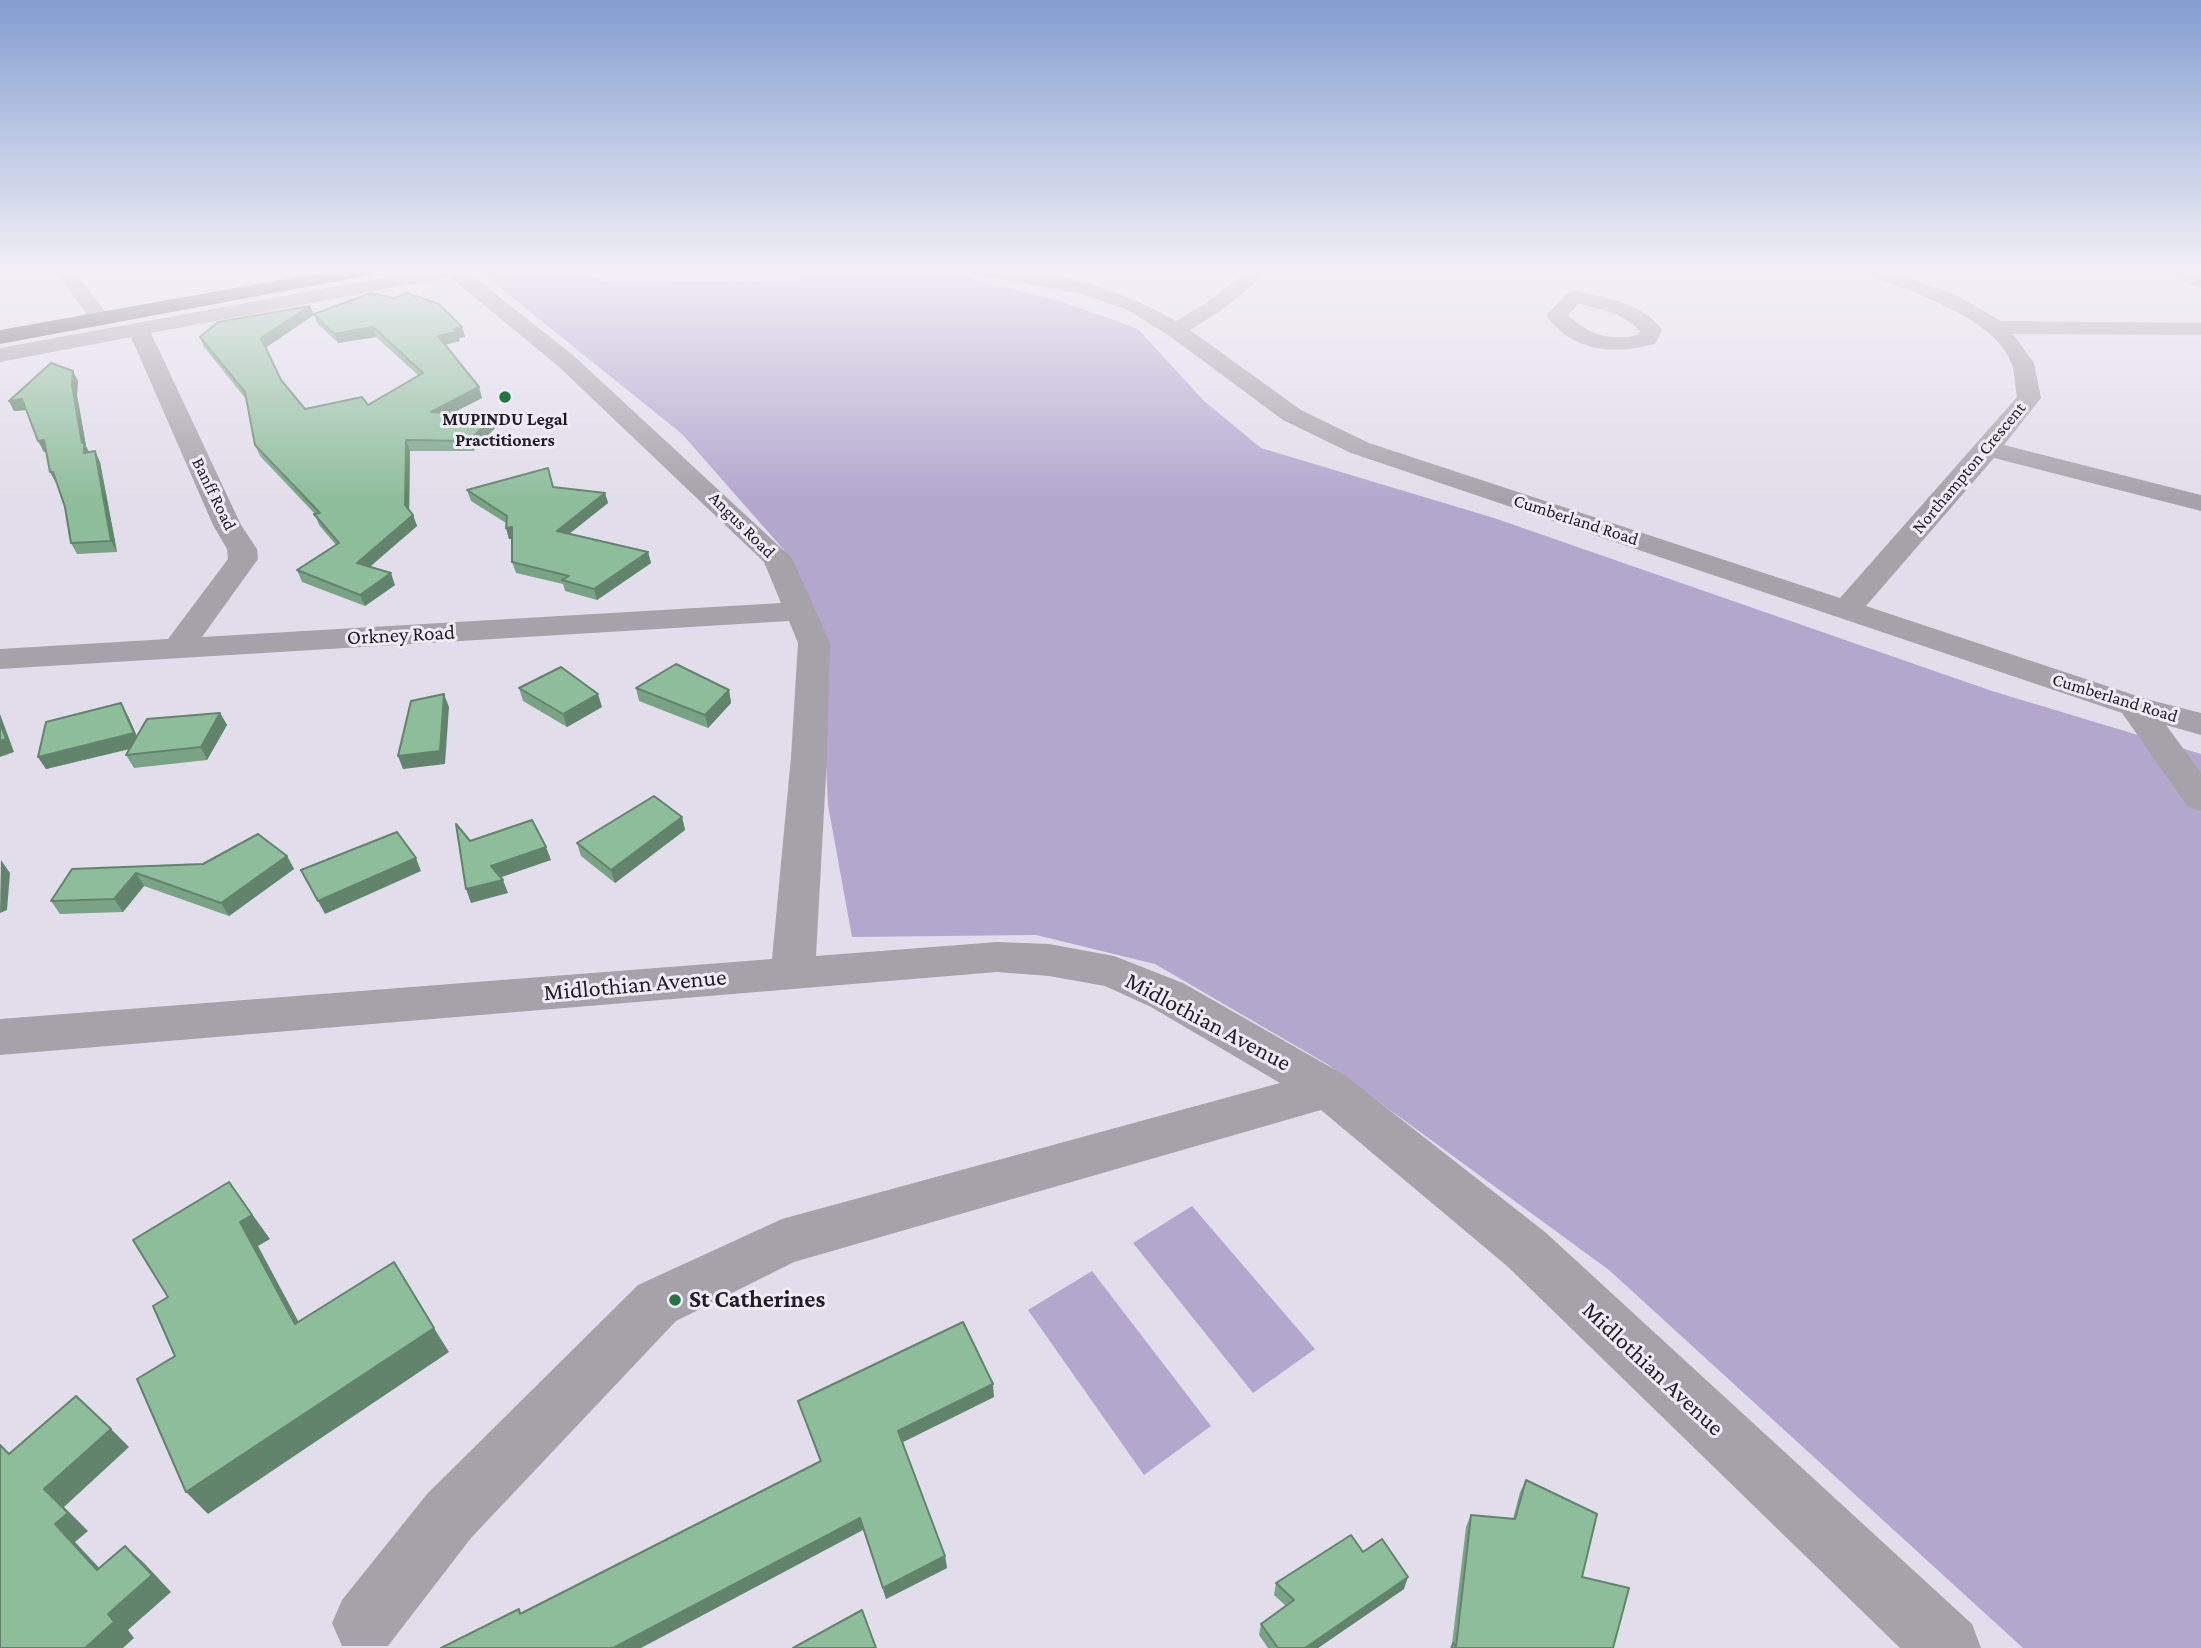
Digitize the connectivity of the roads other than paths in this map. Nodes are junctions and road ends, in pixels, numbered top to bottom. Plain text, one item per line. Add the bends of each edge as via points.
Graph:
1 (48, 346) edge
2 (146, 346) edge
3 (548, 346) edge
4 (1198, 346) edge
5 (2011, 346) edge
6 (0, 355) edge
7 (1988, 449) junction
8 (2201, 503) edge
9 (1847, 609) junction
10 (802, 611) junction
11 (178, 648) junction
12 (0, 659) edge
13 (2134, 706) junction
14 (2201, 724) edge
15 (2201, 799) edge
16 (793, 973) junction
17 (0, 1037) edge
18 (1329, 1089) junction
19 (365, 1623) dead end
20 (1948, 1648) edge

1 - 6 street
2 - 11 street, Banff Road via 227,525 242,548 243,559
3 - 10 street, Angus Road via 777,558
4 - 9 street, Cumberland Road via 1292,415 1360,449
5 - 7 street, Northampton Crescent via 2023,363 2029,398
7 - 8 street
7 - 9 street, Northampton Crescent
9 - 13 street, Cumberland Road
10 - 11 street, Orkney Road
10 - 16 street, Angus Road via 814,643
11 - 12 street, Orkney Road
13 - 14 street, Cumberland Road
13 - 15 street
16 - 17 street, Midlothian Avenue
16 - 18 street, Midlothian Avenue via 997,957 1049,960 1114,972 1167,995
18 - 19 street via 782,1242 657,1303 449,1516
18 - 20 street, Midlothian Avenue via 1526,1249

